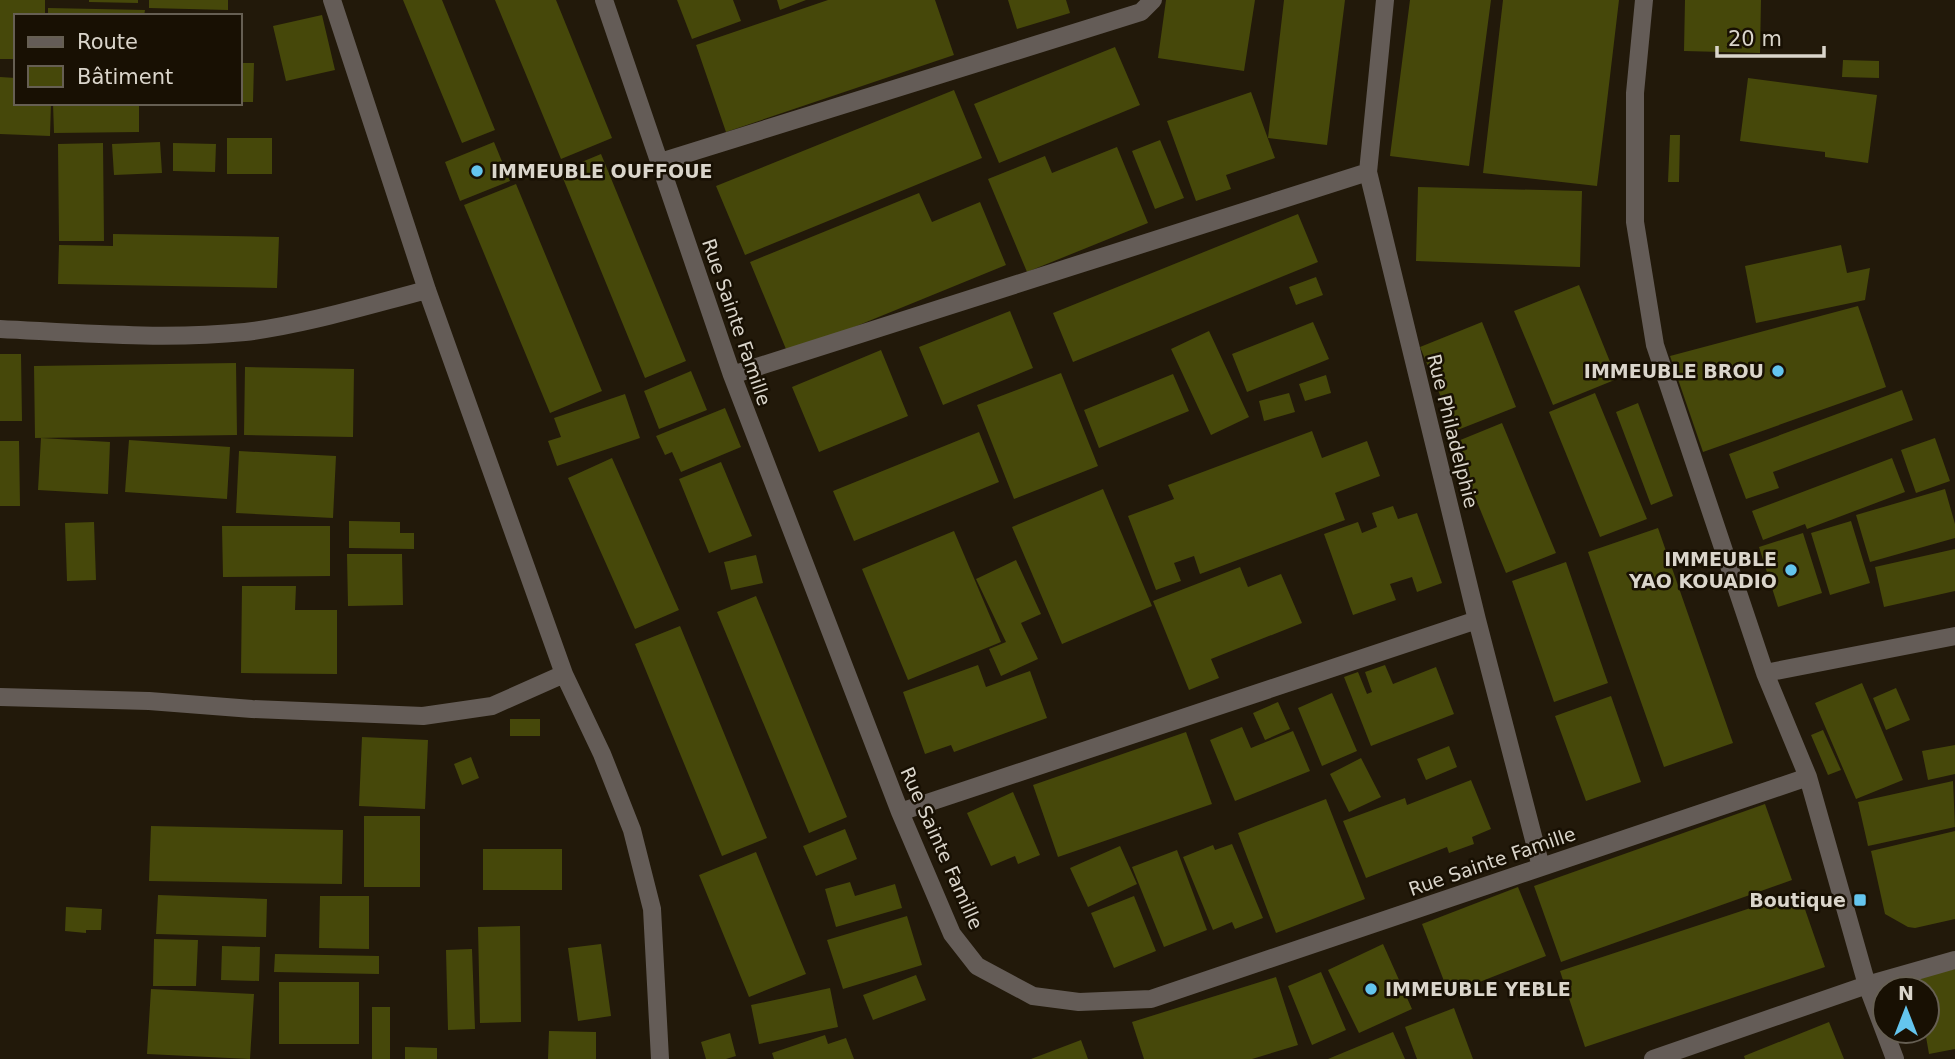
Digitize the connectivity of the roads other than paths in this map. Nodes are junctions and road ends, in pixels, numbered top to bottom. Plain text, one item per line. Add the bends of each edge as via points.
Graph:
1 (332, 0) edge
2 (604, 0) edge
3 (1153, 0) edge
4 (1385, 0) edge
5 (1644, 0) edge
6 (660, 162) junction
7 (1368, 172) junction
8 (427, 290) junction
9 (0, 329) edge
10 (732, 375) junction
11 (1477, 620) junction
12 (1955, 636) edge
13 (1765, 673) junction
14 (564, 674) junction
15 (0, 697) edge
16 (1808, 777) junction
17 (900, 812) junction
18 (1541, 867) junction
19 (1955, 960) edge
20 (1867, 985) junction
21 (660, 1059) edge
22 (1654, 1059) edge
23 (1895, 1059) edge

1 - 8 street
2 - 6 street, Rue Sainte Famille
3 - 6 street via 1141,12
4 - 7 street, Rue Philadelphie
5 - 13 street via 1635,93 1635,222 1656,345
6 - 10 street, Rue Sainte Famille
7 - 10 street
7 - 11 street, Rue Philadelphie
8 - 9 street via 246,332 148,335
8 - 14 street
10 - 17 street, Rue Sainte Famille
11 - 17 street
11 - 18 street, Rue Philadelphie
12 - 13 street
13 - 16 street
14 - 15 street via 492,706 423,716
14 - 21 street via 632,830 652,909
16 - 18 street, Rue Sainte Famille
16 - 20 street
17 - 18 street, Rue Sainte Famille via 952,934 977,966 1033,996 1079,1002 1151,999
19 - 20 street
20 - 22 street
20 - 23 street

